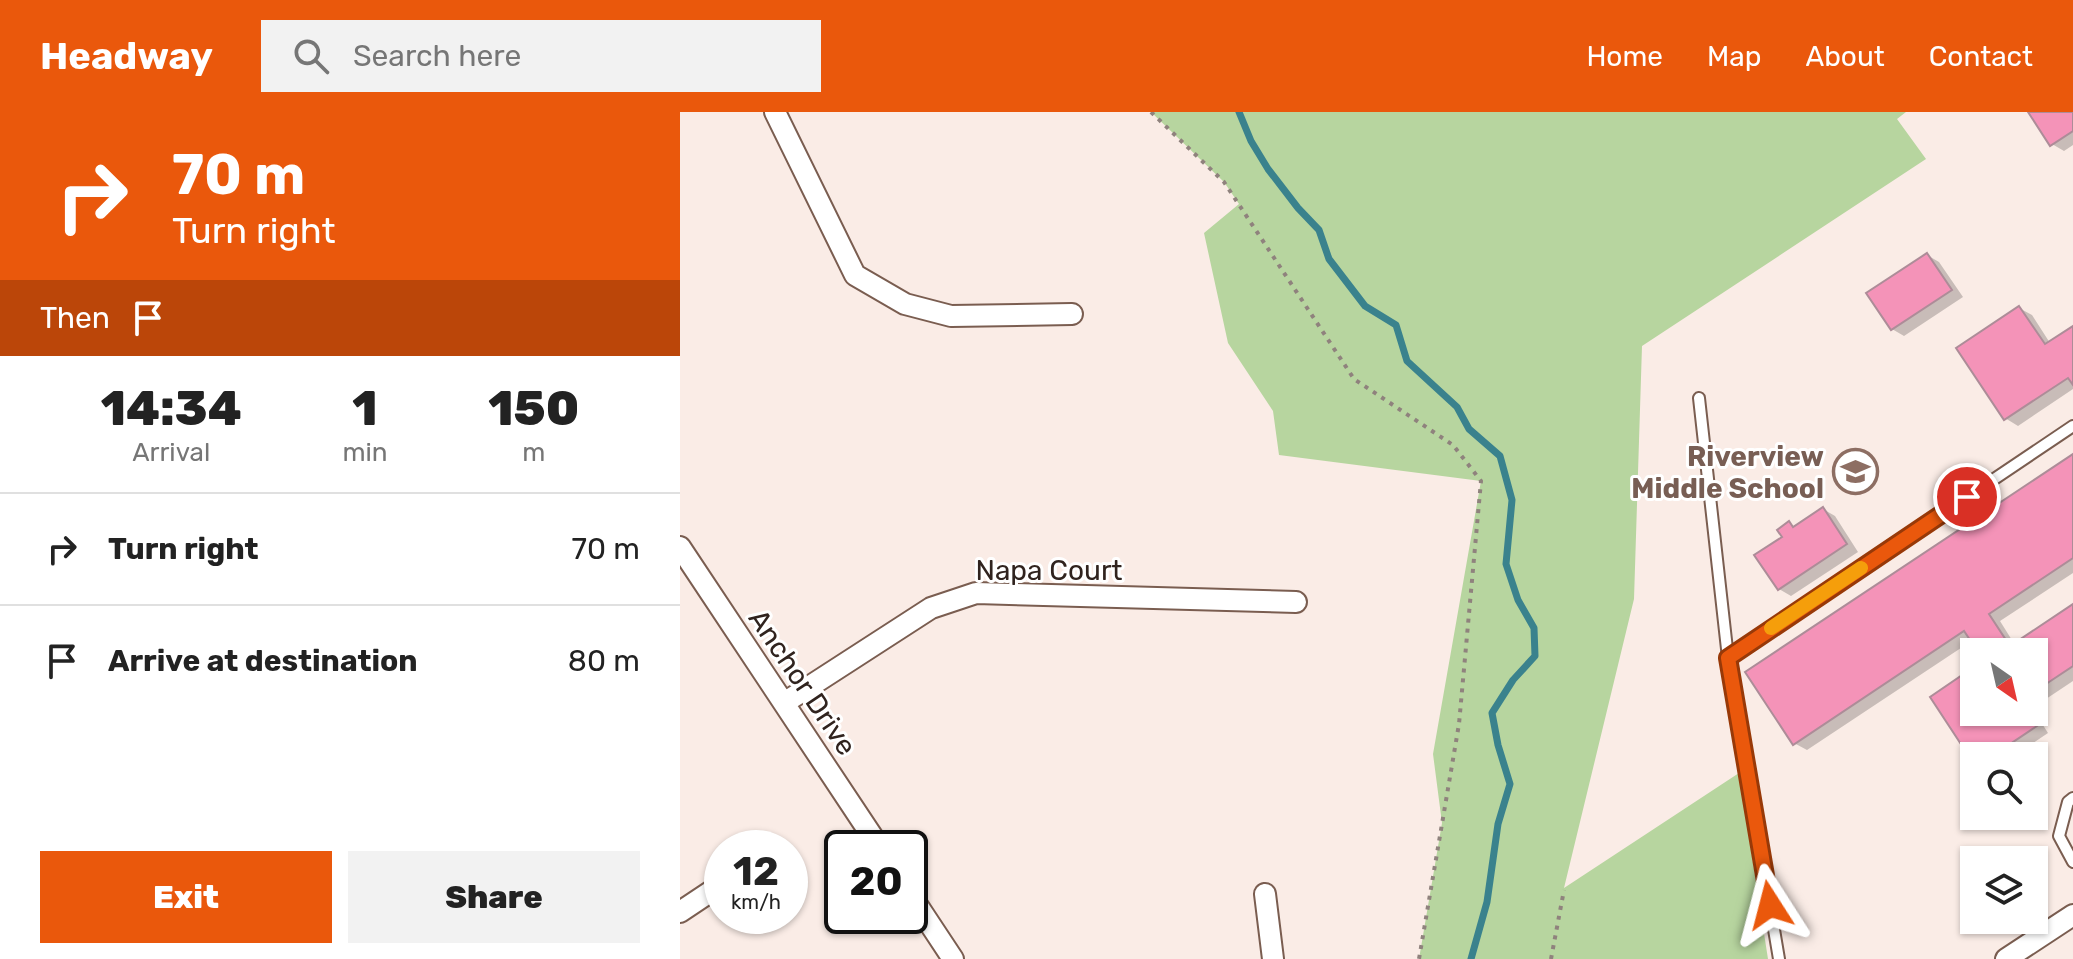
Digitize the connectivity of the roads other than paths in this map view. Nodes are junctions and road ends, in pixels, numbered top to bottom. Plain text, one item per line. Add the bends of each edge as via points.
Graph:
1 (775, 112) edge
2 (1072, 314) dead end
3 (1699, 398) dead end
4 (2073, 426) edge
5 (680, 547) edge
6 (1296, 602) dead end
7 (1728, 658) junction
8 (784, 703) junction
9 (2073, 798) edge
10 (868, 830) edge
11 (2073, 862) edge
12 (1265, 894) dead end
13 (704, 896) edge
14 (680, 912) edge
15 (2073, 915) edge
16 (928, 921) edge
17 (953, 959) edge
18 (1273, 959) edge
19 (1779, 959) edge
20 (2006, 959) edge

1 - 2 street via 855,275 905,304 951,316
3 - 7 lane
4 - 7 lane
5 - 8 street, Anchor Drive
6 - 8 street, Napa Court via 976,593 931,608
7 - 19 lane
8 - 10 street, Anchor Drive
9 - 11 lane via 2059,836
12 - 18 street
13 - 14 street
15 - 20 street
16 - 17 street

